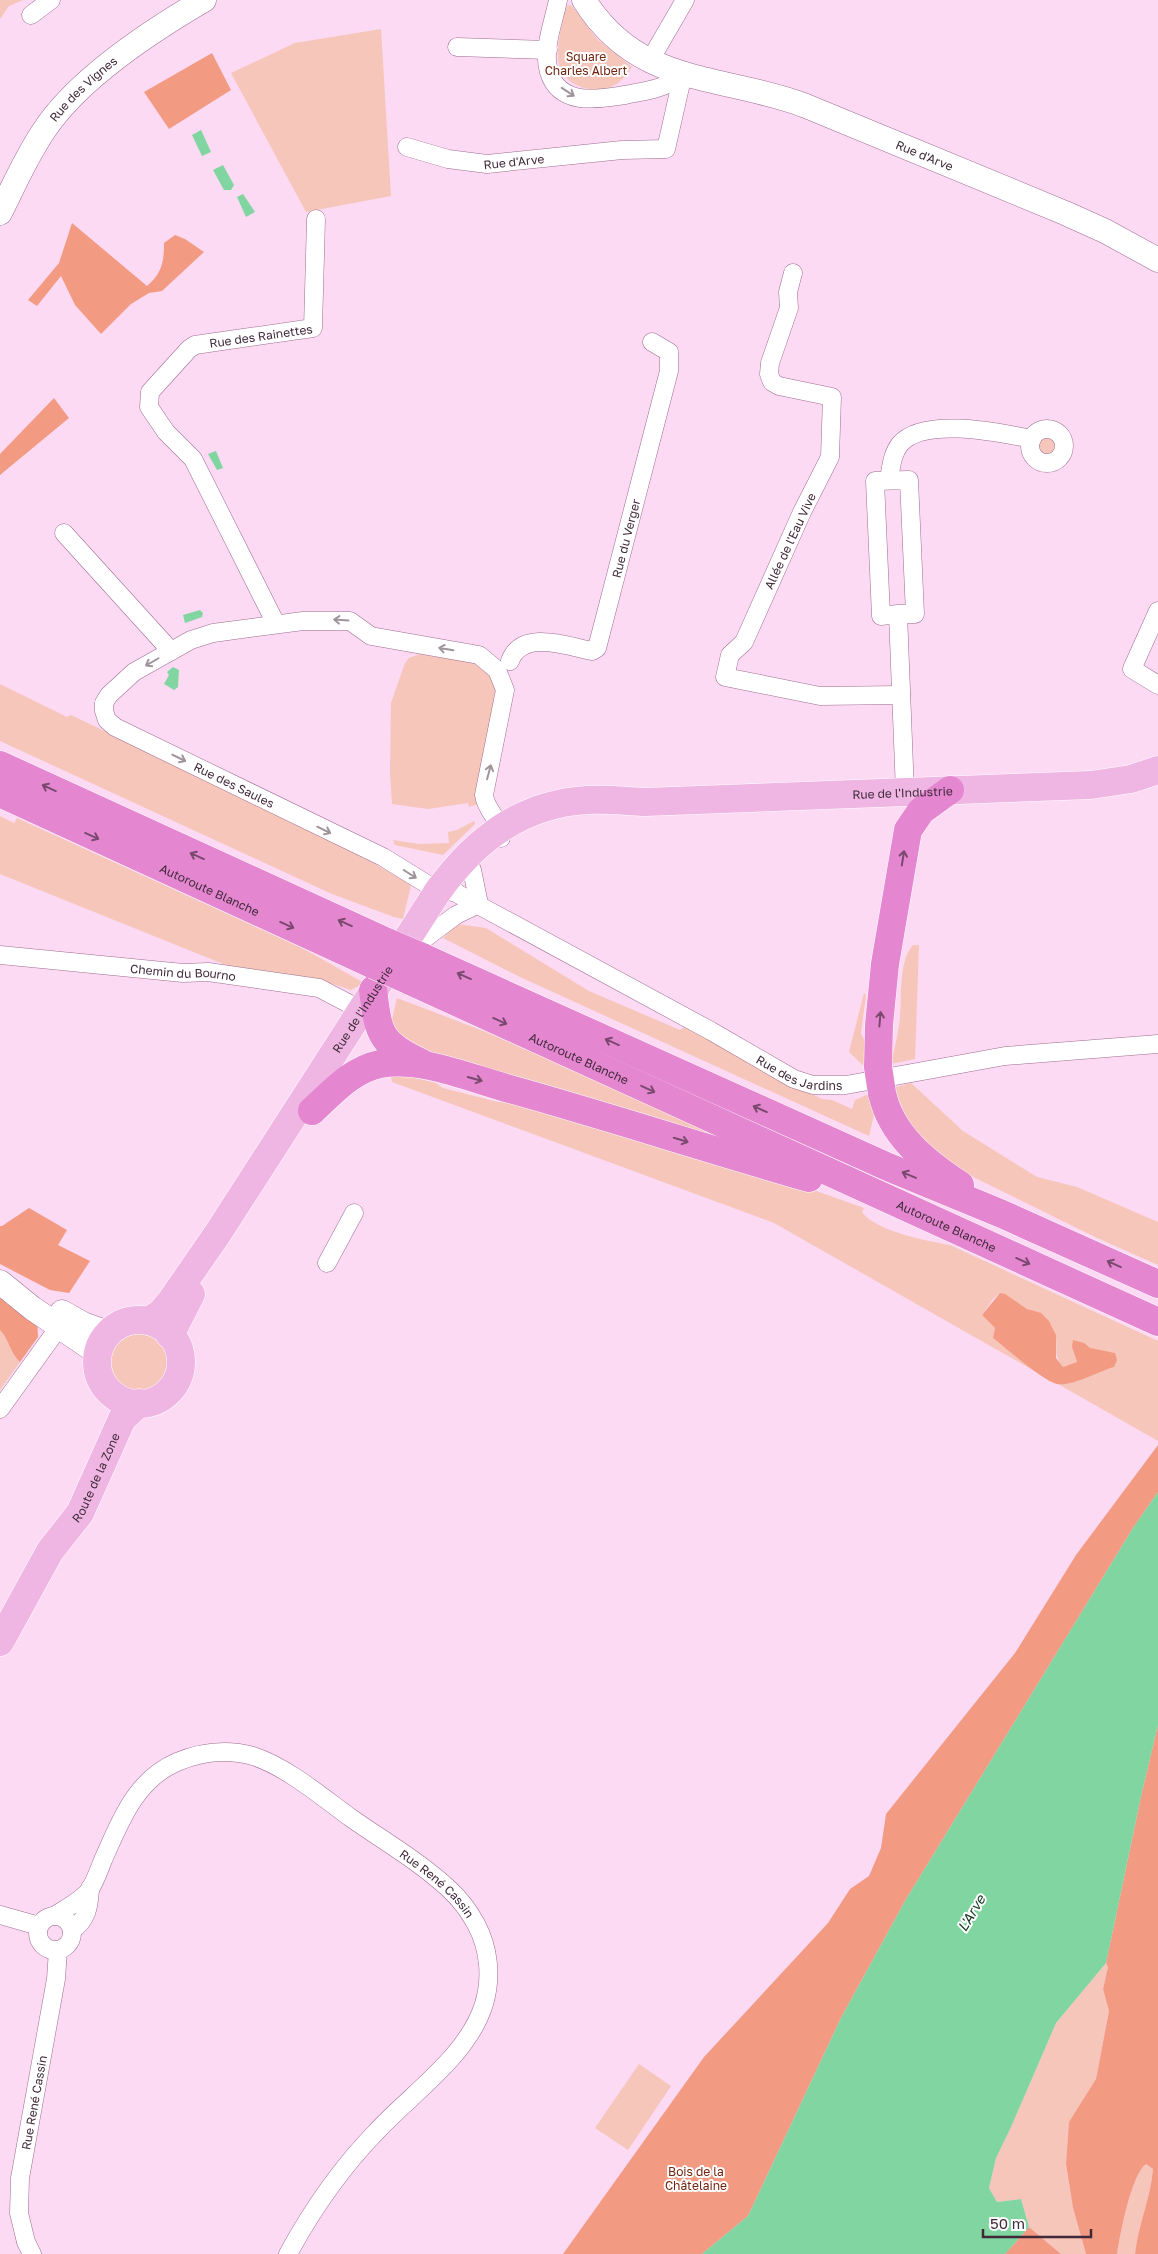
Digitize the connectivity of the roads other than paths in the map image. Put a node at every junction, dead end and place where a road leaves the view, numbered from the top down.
1 (51, 0) edge
2 (204, 0) edge
3 (558, 0) edge
4 (584, 0) edge
5 (685, 0) edge
6 (32, 15) dead end
7 (457, 47) dead end
8 (548, 50) junction
9 (650, 62) junction
10 (683, 74) junction
11 (407, 147) dead end
12 (0, 213) edge
13 (316, 219) dead end
14 (1158, 260) edge
15 (793, 273) dead end
16 (652, 342) dead end
17 (1032, 439) dead end
18 (889, 480) junction
19 (64, 533) dead end
20 (1158, 611) edge
21 (898, 614) junction
22 (276, 624) junction
23 (172, 651) junction
24 (479, 655) junction
25 (510, 661) junction
26 (1158, 685) edge
27 (505, 690) junction
28 (901, 695) junction
29 (0, 765) edge
30 (1158, 770) edge
31 (950, 790) junction
32 (905, 792) junction
33 (0, 794) edge
34 (499, 830) junction
35 (454, 893) junction
36 (423, 948) junction
37 (0, 955) edge
38 (371, 994) junction
39 (1158, 1044) edge
40 (428, 1066) junction
41 (312, 1111) junction
42 (354, 1213) dead end
43 (1002, 1214) junction
44 (931, 1219) junction
45 (327, 1263) dead end
46 (1158, 1284) edge
47 (4, 1285) edge
48 (1158, 1322) edge
49 (60, 1327) junction
50 (160, 1328) junction
51 (103, 1343) junction
52 (127, 1399) junction
53 (0, 1409) edge
54 (0, 1642) edge
55 (90, 1888) junction
56 (0, 1915) edge
57 (46, 1921) junction
58 (72, 1930) junction
59 (58, 1950) junction
60 (32, 2254) edge
61 (288, 2254) edge

1 - 6 street
2 - 12 main road, Rue des Vignes
3 - 8 street
4 - 9 main road, Rue d'Arve
5 - 9 street
7 - 8 street
8 -> 10 street
9 - 10 main road, Rue d'Arve
10 - 11 street, Rue d'Arve
10 - 14 main road, Rue d'Arve
13 - 22 street, Rue des Rainettes
15 - 28 street, Allée de l'Eau Vive
16 - 25 street, Rue du Verger
17 - 18 street
18 - 21 street
18 - 21 street
19 - 23 street
20 - 26 street
21 - 28 street
22 - 23 street, Rue des Saules
24 -> 22 street, Rue des Saules
23 -> 35 street, Rue des Saules
24 - 25 street
24 - 27 street
25 - 27 street
34 -> 27 street
28 - 32 street
36 -> 29 highway, Autoroute Blanche, bridge
30 - 31 main road, Rue de l'Industrie
31 - 32 main road, Rue de l'Industrie
43 -> 31 highway
32 - 34 main road, Rue de l'Industrie
33 -> 38 highway, Autoroute Blanche
34 - 35 main road, Rue de l'Industrie
34 - 35 main road, Rue de l'Industrie
35 - 36 main road, Rue de l'Industrie
35 - 38 main road, Rue de l'Industrie
35 - 39 street, Rue des Jardins
36 - 38 main road, Rue de l'Industrie
43 -> 36 highway, Autoroute Blanche
37 - 38 street, Chemin du Bourno
38 - 40 highway
38 - 41 main road, Rue de l'Industrie
38 -> 44 highway, Autoroute Blanche, bridge
38 - 50 main road, Rue de l'Industrie
40 - 41 highway
40 -> 44 highway
41 - 50 main road, Rue de l'Industrie
42 - 45 street
46 -> 43 highway, Autoroute Blanche
44 -> 48 highway, Autoroute Blanche
47 - 49 main road
47 - 51 main road
49 - 51 main road
49 - 53 street
50 - 51 main road
50 - 52 main road
51 - 52 main road
52 - 54 main road, Route de la Zone
55 - 57 street, Rue René Cassin
55 - 58 street, Rue René Cassin
55 - 61 street, Rue René Cassin
56 - 57 street
57 - 58 street
57 - 59 street
58 - 59 street, Rue René Cassin
59 - 60 street, Rue René Cassin

